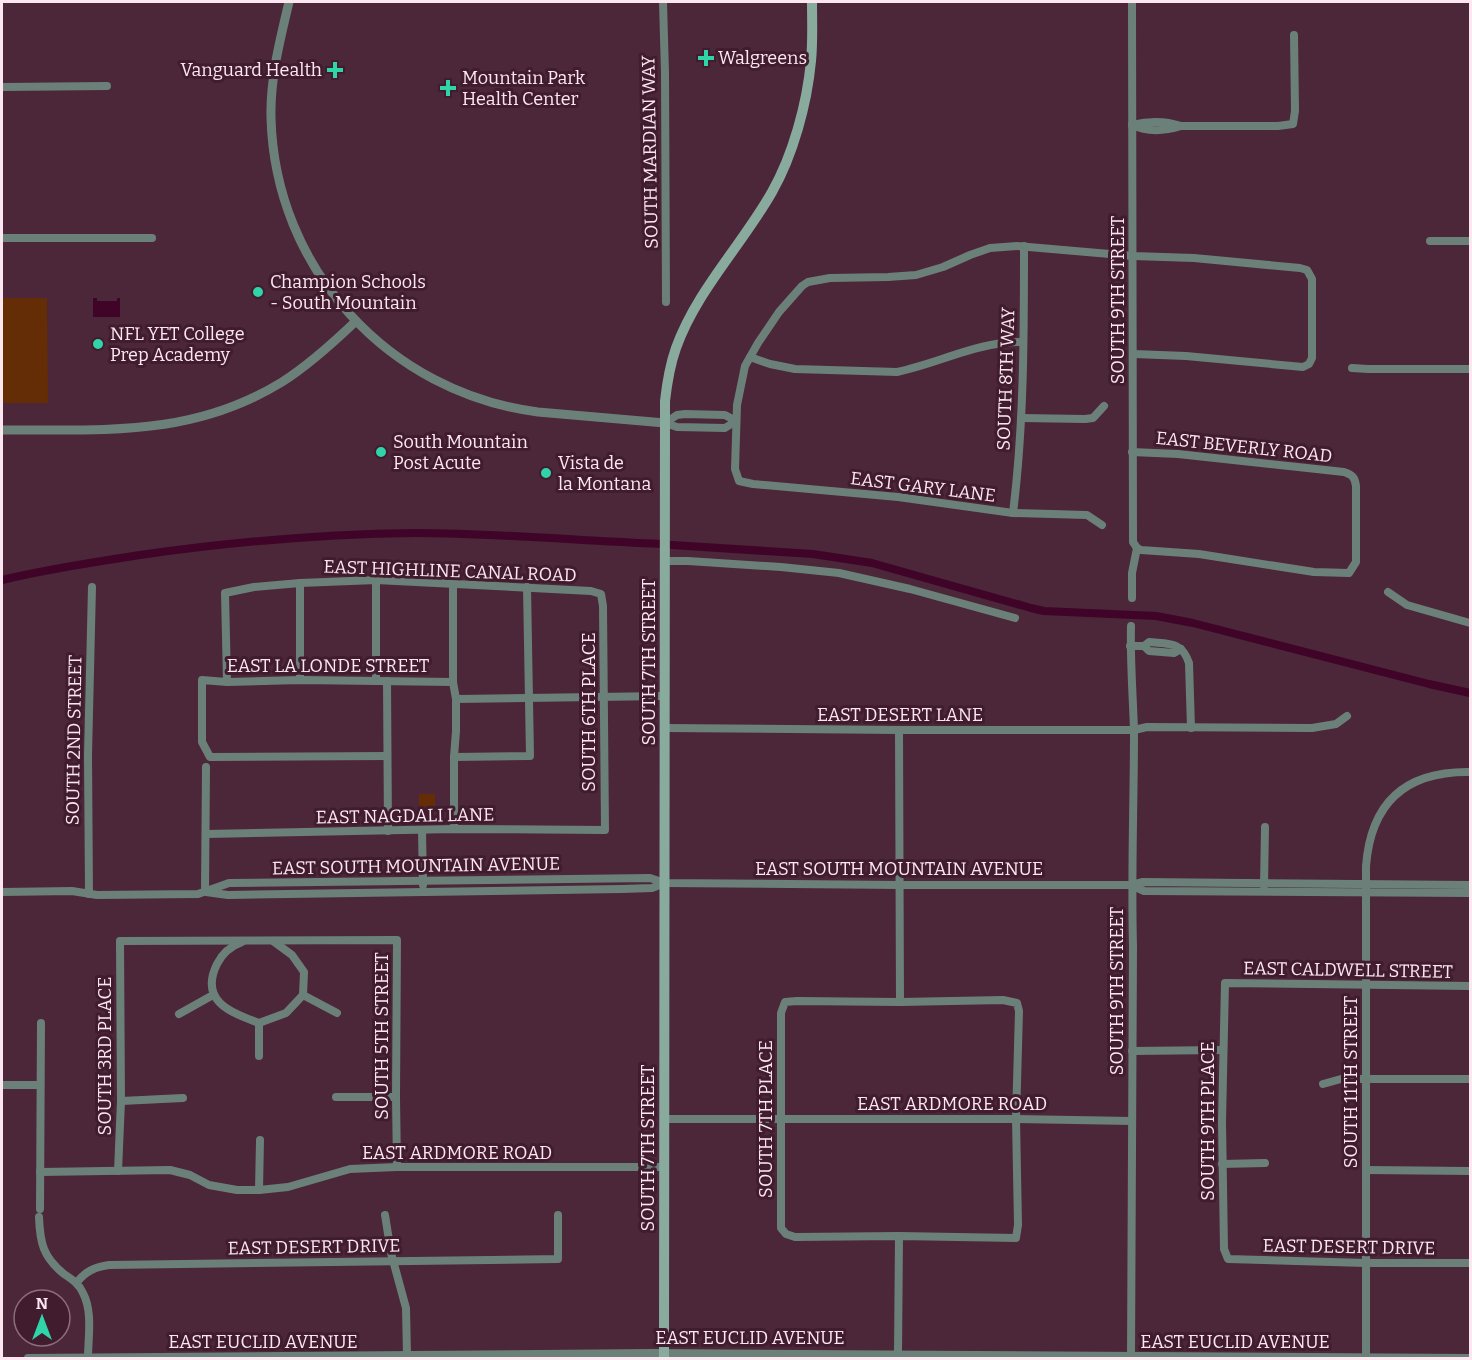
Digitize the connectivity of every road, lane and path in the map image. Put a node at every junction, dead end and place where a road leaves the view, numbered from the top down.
1 (289, 2) edge
2 (663, 2) edge
3 (812, 2) edge
4 (1132, 2) edge
5 (1294, 34) dead end
6 (107, 86) dead end
7 (2, 87) edge
8 (1132, 125) junction
9 (2, 238) edge
10 (152, 238) dead end
11 (1430, 241) dead end
12 (1470, 241) edge
13 (1024, 246) junction
14 (1133, 256) junction
15 (666, 302) dead end
16 (356, 321) junction
17 (1023, 342) junction
18 (1134, 354) junction
19 (750, 357) junction
20 (1352, 368) dead end
21 (1470, 369) edge
22 (1104, 406) dead end
23 (709, 415) junction
24 (1021, 418) junction
25 (736, 421) junction
26 (665, 423) junction
27 (709, 428) junction
28 (2, 430) edge
29 (1132, 452) junction
30 (1013, 513) junction
31 (1102, 525) dead end
32 (1137, 548) junction
33 (666, 561) junction
34 (376, 580) junction
35 (300, 583) junction
36 (453, 584) junction
37 (92, 587) dead end
38 (527, 587) junction
39 (1388, 592) dead end
40 (601, 594) joint
41 (1132, 598) dead end
42 (1015, 618) dead end
43 (1470, 623) edge
44 (1131, 626) dead end
45 (1130, 646) junction
46 (300, 680) junction
47 (227, 681) junction
48 (375, 681) junction
49 (387, 681) junction
50 (453, 682) junction
51 (604, 696) junction
52 (665, 696) junction
53 (529, 697) junction
54 (456, 699) junction
55 (1347, 716) dead end
56 (665, 728) junction
57 (1191, 728) junction
58 (899, 730) junction
59 (1134, 730) junction
60 (387, 756) junction
61 (454, 757) junction
62 (206, 767) dead end
63 (1470, 772) edge
64 (1264, 827) dead end
65 (454, 829) junction
66 (422, 830) junction
67 (605, 830) joint
68 (388, 831) junction
69 (206, 834) junction
70 (423, 881) junction
71 (1264, 882) junction
72 (665, 883) junction
73 (900, 885) junction
74 (1131, 885) junction
75 (1470, 885) edge
76 (1366, 888) junction
77 (205, 891) junction
78 (423, 891) junction
79 (1264, 891) junction
80 (2, 892) edge
81 (1470, 893) edge
82 (89, 894) junction
83 (246, 940) junction
84 (271, 940) junction
85 (1225, 983) joint
86 (1365, 985) junction
87 (1470, 986) edge
88 (303, 994) junction
89 (213, 995) junction
90 (900, 1002) junction
91 (337, 1013) dead end
92 (178, 1014) dead end
93 (41, 1023) dead end
94 (259, 1023) junction
95 (1222, 1050) junction
96 (1132, 1051) junction
97 (259, 1056) dead end
98 (1365, 1078) junction
99 (1470, 1079) edge
100 (1323, 1084) dead end
101 (2, 1085) edge
102 (40, 1085) junction
103 (336, 1097) dead end
104 (396, 1097) junction
105 (183, 1098) dead end
106 (121, 1101) junction
107 (665, 1119) junction
108 (780, 1119) junction
109 (1016, 1119) junction
110 (1132, 1121) junction
111 (260, 1140) dead end
112 (1265, 1163) dead end
113 (1222, 1164) junction
114 (397, 1167) junction
115 (665, 1167) junction
116 (1366, 1170) junction
117 (118, 1171) junction
118 (1470, 1171) edge
119 (40, 1172) junction
120 (259, 1190) junction
121 (385, 1215) dead end
122 (558, 1215) dead end
123 (899, 1236) junction
124 (46, 1256) junction
125 (1228, 1259) joint
126 (38, 1262) dead end
127 (394, 1262) junction
128 (1366, 1263) junction
129 (1470, 1263) edge
130 (77, 1282) junction
131 (898, 1354) junction
132 (407, 1355) junction
133 (517, 1356) edge
134 (664, 1356) edge
135 (1131, 1356) junction
136 (1016, 1357) edge
137 (1366, 1357) junction
138 (88, 1358) edge
139 (1470, 1358) edge
140 (28, 1359) edge

1 - 16 street
2 - 15 street, SOUTH MARDIAN WAY
3 - 26 main road, SOUTH 7TH STREET
4 - 8 street, SOUTH 9TH STREET
5 - 8 street
6 - 7 street
8 - 14 street, SOUTH 9TH STREET
9 - 10 street
11 - 12 street
13 - 14 street
13 - 17 street, SOUTH 8TH WAY
13 - 19 street
14 - 18 street, SOUTH 9TH STREET
14 - 18 street
16 - 26 street
16 - 28 street
17 - 19 street
17 - 24 street, SOUTH 8TH WAY
18 - 29 street, SOUTH 9TH STREET
19 - 25 street
20 - 21 street
22 - 24 street
23 - 25 street
23 - 26 street
23 - 27 street
24 - 30 street, SOUTH 8TH WAY
25 - 27 street
25 - 30 street, EAST GARY LANE
26 - 27 street
26 - 33 main road, SOUTH 7TH STREET
29 - 32 street, SOUTH 9TH STREET
29 - 32 street, EAST BEVERLY ROAD
30 - 31 street, EAST GARY LANE
32 - 41 street, SOUTH 9TH STREET
33 - 42 street
33 - 52 main road, SOUTH 7TH STREET
34 - 35 street, EAST HIGHLINE CANAL ROAD
34 - 36 street, EAST HIGHLINE CANAL ROAD
34 - 48 street
35 - 46 street
35 - 47 street, EAST HIGHLINE CANAL ROAD
36 - 38 street, EAST HIGHLINE CANAL ROAD
36 - 50 street
37 - 82 street, SOUTH 2ND STREET
38 - 40 street, EAST HIGHLINE CANAL ROAD
38 - 53 street
39 - 43 street
40 - 51 street, SOUTH 6TH PLACE
44 - 45 street, SOUTH 9TH STREET
45 - 57 street
45 - 59 street, SOUTH 9TH STREET
46 - 47 street, EAST LA LONDE STREET
46 - 48 street, EAST LA LONDE STREET
47 - 60 street, EAST LA LONDE STREET
48 - 49 street, EAST LA LONDE STREET
49 - 50 street, EAST LA LONDE STREET
49 - 60 street
50 - 54 street
51 - 52 street
51 - 53 street
51 - 67 street, SOUTH 6TH PLACE
52 - 56 main road, SOUTH 7TH STREET
53 - 54 street
53 - 61 street
54 - 61 street
55 - 57 street, EAST DESERT LANE
56 - 58 street, EAST DESERT LANE
56 - 72 main road, SOUTH 7TH STREET
57 - 59 street, EAST DESERT LANE
58 - 59 street, EAST DESERT LANE
58 - 73 street
59 - 74 street, SOUTH 9TH STREET
60 - 68 street
61 - 65 street
62 - 69 street
63 - 76 street, SOUTH 11TH STREET
64 - 71 street
65 - 66 street, EAST NAGDALI LANE
65 - 67 street, EAST NAGDALI LANE
66 - 68 street, EAST NAGDALI LANE
66 - 70 street
68 - 69 street, EAST NAGDALI LANE
69 - 77 street
70 - 72 street, EAST SOUTH MOUNTAIN AVENUE
70 - 77 street, EAST SOUTH MOUNTAIN AVENUE
70 - 78 street
71 - 74 street, EAST SOUTH MOUNTAIN AVENUE
71 - 76 street, EAST SOUTH MOUNTAIN AVENUE
71 - 79 street
72 - 73 street, EAST SOUTH MOUNTAIN AVENUE
72 - 78 street, EAST SOUTH MOUNTAIN AVENUE
72 - 107 main road, SOUTH 7TH STREET
73 - 74 street, EAST SOUTH MOUNTAIN AVENUE
73 - 90 street
74 - 79 street, EAST SOUTH MOUNTAIN AVENUE
74 - 96 street, SOUTH 9TH STREET
75 - 76 street, EAST SOUTH MOUNTAIN AVENUE
76 - 79 street, EAST SOUTH MOUNTAIN AVENUE
76 - 81 street, EAST SOUTH MOUNTAIN AVENUE
76 - 86 street, SOUTH 11TH STREET
77 - 78 street, EAST SOUTH MOUNTAIN AVENUE
77 - 82 street, EAST SOUTH MOUNTAIN AVENUE
80 - 82 street, EAST SOUTH MOUNTAIN AVENUE
83 - 84 street
83 - 89 street
83 - 106 street, SOUTH 3RD PLACE
84 - 88 street
84 - 104 street, SOUTH 5TH STREET
85 - 86 street, EAST CALDWELL STREET
85 - 95 street, SOUTH 9TH PLACE
86 - 87 street, EAST CALDWELL STREET
86 - 98 street, SOUTH 11TH STREET
88 - 91 street
88 - 94 street
89 - 92 street
89 - 94 street
90 - 108 street, SOUTH 7TH PLACE
90 - 109 street
93 - 102 street
94 - 97 street
95 - 96 street
95 - 113 street, SOUTH 9TH PLACE
96 - 110 street, SOUTH 9TH STREET
98 - 99 street
98 - 100 street
98 - 116 street, SOUTH 11TH STREET
101 - 102 street
102 - 119 street
103 - 104 street
104 - 114 street, SOUTH 5TH STREET
105 - 106 street
106 - 117 street, SOUTH 3RD PLACE
107 - 108 street, EAST ARDMORE ROAD
107 - 115 main road, SOUTH 7TH STREET
108 - 109 street, EAST ARDMORE ROAD
108 - 123 street, SOUTH 7TH PLACE
109 - 110 street, EAST ARDMORE ROAD
109 - 123 street
110 - 135 street, SOUTH 9TH STREET
111 - 120 street
112 - 113 street
113 - 125 street, SOUTH 9TH PLACE
114 - 115 street, EAST ARDMORE ROAD
114 - 120 street, EAST ARDMORE ROAD
115 - 134 main road, SOUTH 7TH STREET
116 - 118 street
116 - 128 street, SOUTH 11TH STREET
117 - 119 street, EAST ARDMORE ROAD
117 - 120 street, EAST ARDMORE ROAD
119 - 124 street
121 - 127 street
122 - 127 street, EAST DESERT DRIVE
123 - 131 street
124 - 126 street
124 - 130 street
125 - 128 street, EAST DESERT DRIVE
127 - 130 street, EAST DESERT DRIVE
127 - 132 street
128 - 129 street, EAST DESERT DRIVE
128 - 137 street, SOUTH 11TH STREET
130 - 138 street
131 - 134 street, EAST EUCLID AVENUE
131 - 136 street, EAST EUCLID AVENUE
132 - 133 street, EAST EUCLID AVENUE
132 - 138 street, EAST EUCLID AVENUE
133 - 134 street, EAST EUCLID AVENUE
135 - 136 street, EAST EUCLID AVENUE
135 - 137 street, EAST EUCLID AVENUE
137 - 139 street, EAST EUCLID AVENUE
138 - 140 street, EAST EUCLID AVENUE

